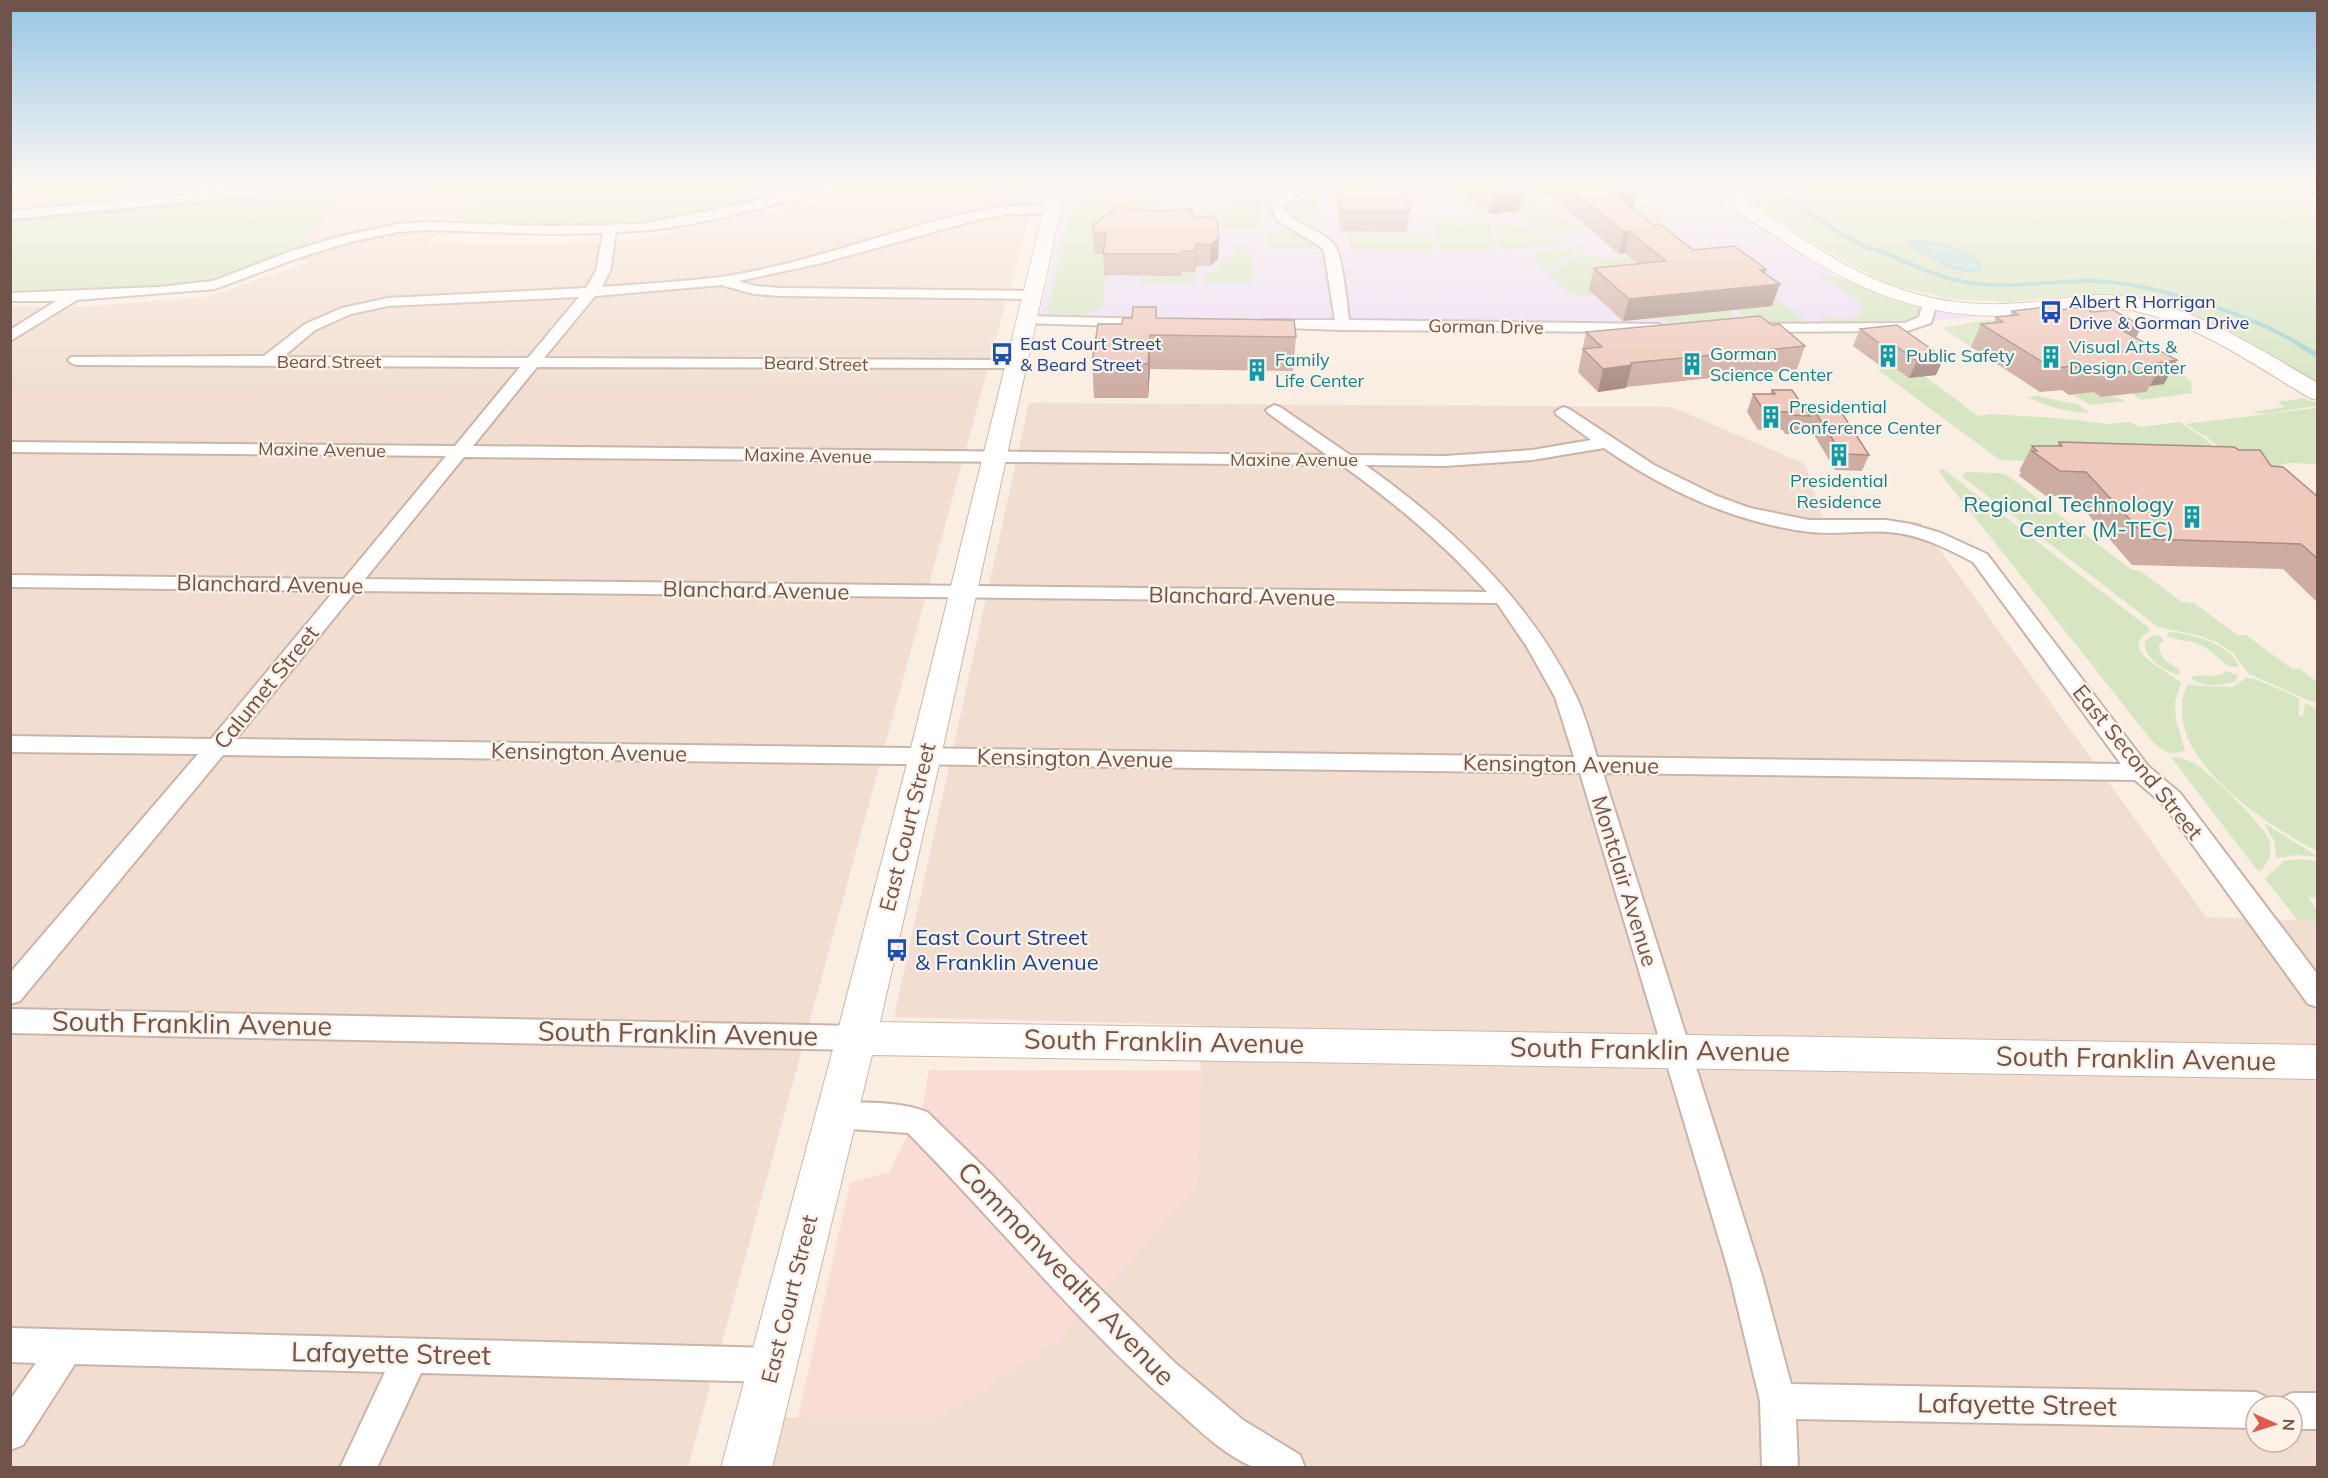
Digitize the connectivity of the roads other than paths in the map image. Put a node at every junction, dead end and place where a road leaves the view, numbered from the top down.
1 (298, 254) edge
2 (606, 254) edge
3 (839, 254) edge
4 (1042, 254) edge
5 (1332, 254) edge
6 (1817, 254) edge
7 (721, 281) junction
8 (590, 292) junction
9 (73, 296) junction
10 (10, 297) edge
11 (1930, 303) junction
12 (1029, 308) junction
13 (1162, 323) edge
14 (1248, 324) edge
15 (1343, 326) junction
16 (1675, 328) edge
17 (1744, 328) edge
18 (10, 337) edge
19 (549, 340) junction
20 (76, 360) dead end
21 (582, 361) junction
22 (267, 362) junction
23 (533, 362) junction
24 (1015, 365) junction
25 (2318, 393) edge
26 (1274, 410) dead end
27 (1563, 412) dead end
28 (1605, 443) junction
29 (10, 447) edge
30 (459, 452) junction
31 (994, 458) junction
32 (1345, 461) junction
33 (10, 581) edge
34 (348, 585) junction
35 (962, 593) junction
36 (1502, 597) junction
37 (10, 744) edge
38 (217, 747) junction
39 (924, 756) junction
40 (1589, 765) junction
41 (2140, 772) junction
42 (10, 993) edge
43 (2318, 996) edge
44 (10, 1021) edge
45 (856, 1038) junction
46 (1676, 1050) junction
47 (2318, 1062) edge
48 (836, 1114) junction
49 (10, 1345) edge
50 (67, 1346) junction
51 (412, 1354) junction
52 (772, 1365) junction
53 (1778, 1401) junction
54 (2244, 1410) edge
55 (10, 1432) edge
56 (1230, 1433) junction
57 (358, 1467) edge
58 (746, 1467) edge
59 (1253, 1467) edge
60 (1287, 1467) edge
61 (1780, 1467) edge

1 - 9 street
2 - 8 street, Calumet Street
3 - 7 street
4 - 12 street, East Court Street
5 - 15 street
6 - 11 street
7 - 8 street
7 - 12 street
8 - 19 street, Calumet Street
8 - 22 street
9 - 10 street
9 - 18 street
11 - 17 street
11 - 25 street
12 - 13 street
12 - 24 street, East Court Street
14 - 15 street, Gorman Drive
15 - 16 street, Gorman Drive
19 - 21 street
19 - 23 street, Calumet Street
20 - 22 street, Beard Street
21 - 23 street, Beard Street
21 - 24 street, Beard Street
22 - 23 street, Beard Street
23 - 30 street, Calumet Street
24 - 31 street, East Court Street
26 - 32 street, Montclair Avenue
27 - 28 street, East Second Street
28 - 32 street, Maxine Avenue
28 - 41 street, East Second Street
29 - 30 street, Maxine Avenue
30 - 31 street, Maxine Avenue
30 - 34 street, Calumet Street
31 - 32 street, Maxine Avenue
31 - 35 street, East Court Street
32 - 36 street, Montclair Avenue
33 - 34 street, Blanchard Avenue
34 - 35 street, Blanchard Avenue
34 - 38 street, Calumet Street
35 - 36 street, Blanchard Avenue
35 - 39 street, East Court Street
36 - 40 street, Montclair Avenue
37 - 38 street, Kensington Avenue
38 - 39 street, Kensington Avenue
38 - 42 street, Calumet Street
39 - 40 street, Kensington Avenue
39 - 45 street, East Court Street
40 - 41 street, Kensington Avenue
40 - 46 street, Montclair Avenue
41 - 43 street, East Second Street
44 - 45 street, South Franklin Avenue
45 - 46 street, South Franklin Avenue
45 - 48 street, East Court Street
46 - 47 street, South Franklin Avenue
46 - 53 street, Montclair Avenue
48 - 52 street, East Court Street
48 - 56 street, Commonwealth Avenue
49 - 50 street, Lafayette Street
50 - 51 street, Lafayette Street
50 - 55 street
51 - 52 street, Lafayette Street
51 - 57 street
52 - 58 street, East Court Street
53 - 54 street, Lafayette Street
53 - 61 street, Montclair Avenue
56 - 59 street
56 - 60 street, Commonwealth Avenue

